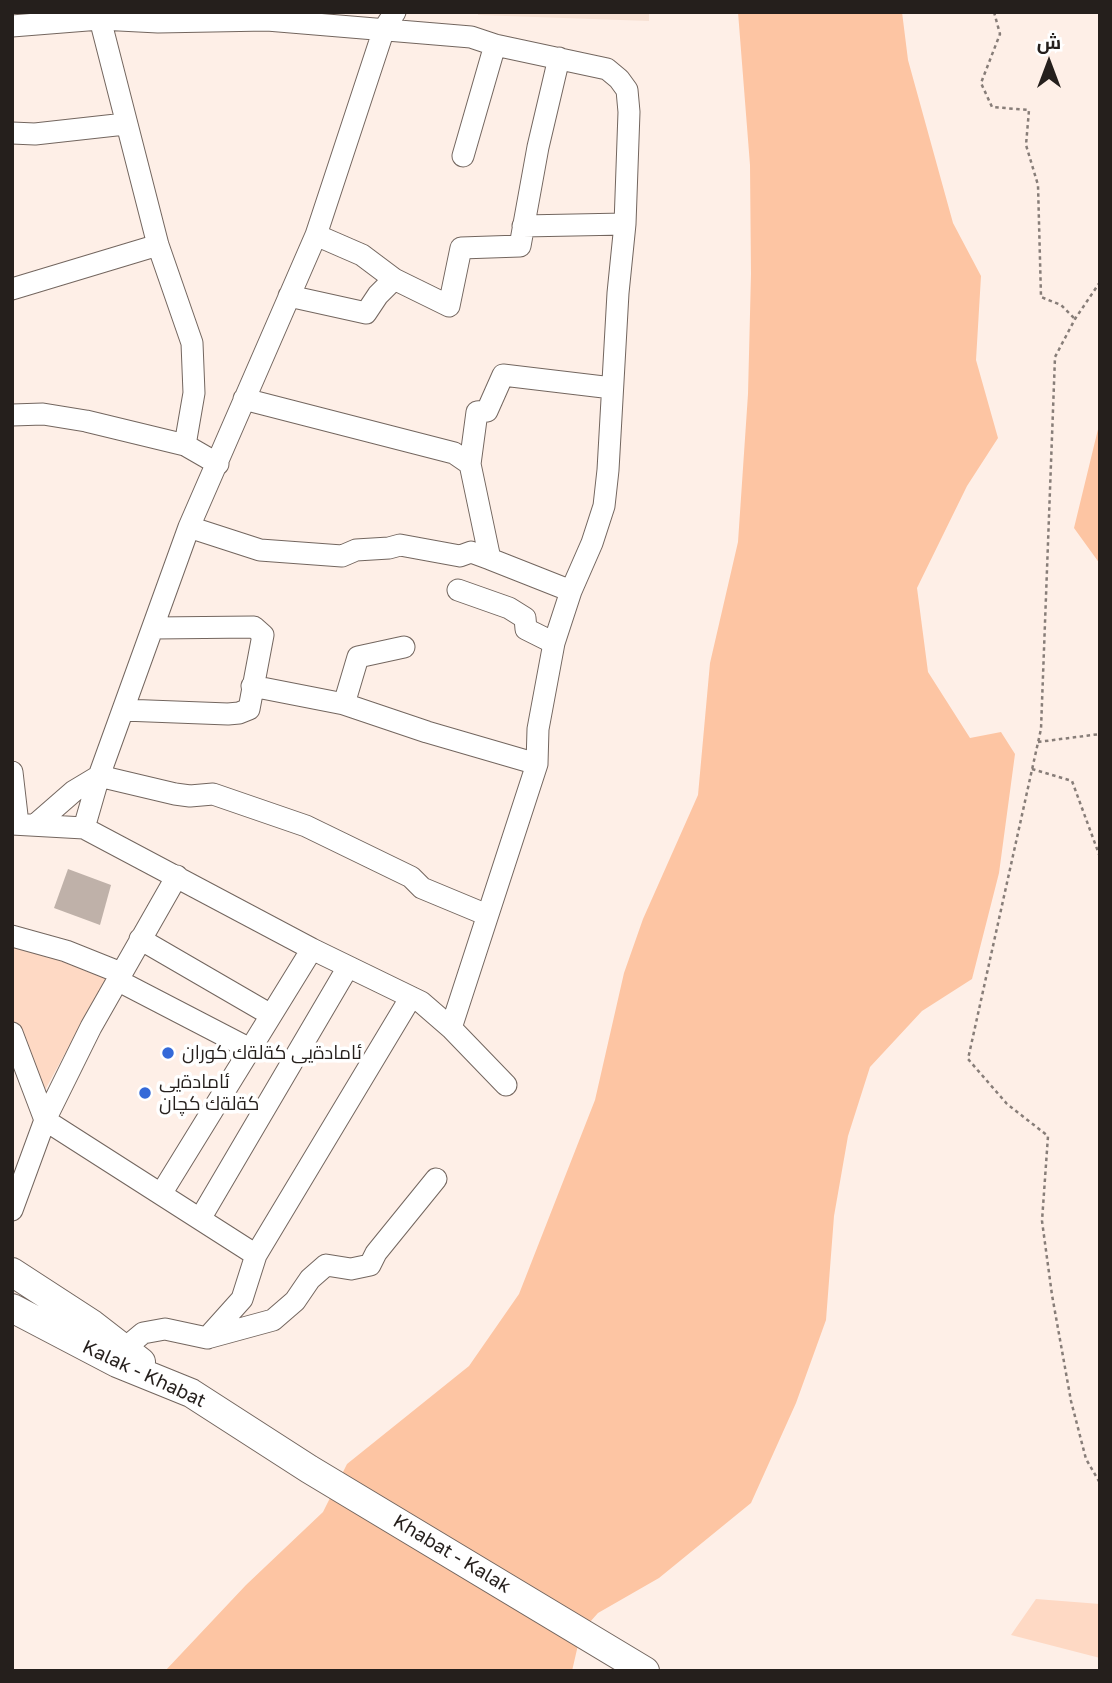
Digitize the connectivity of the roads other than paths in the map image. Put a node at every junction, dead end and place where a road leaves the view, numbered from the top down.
1 (158, 17) edge
2 (69, 18) edge
3 (100, 19) junction
4 (389, 21) edge
5 (12, 26) edge
6 (495, 45) junction
7 (559, 58) junction
8 (125, 124) junction
9 (12, 133) edge
10 (463, 156) dead end
11 (625, 224) junction
12 (316, 235) junction
13 (521, 236) junction
14 (158, 245) junction
15 (394, 279) junction
16 (12, 289) edge
17 (289, 296) junction
18 (612, 388) junction
19 (244, 399) junction
20 (12, 415) edge
21 (185, 445) junction
22 (218, 464) junction
23 (470, 464) junction
24 (189, 527) junction
25 (490, 559) junction
26 (458, 590) dead end
27 (571, 591) junction
28 (154, 628) junction
29 (554, 643) junction
30 (404, 647) dead end
31 (252, 686) junction
32 (344, 704) junction
33 (123, 710) junction
34 (537, 764) junction
35 (12, 772) edge
36 (99, 776) junction
37 (22, 824) edge
38 (84, 828) junction
39 (177, 876) junction
40 (487, 915) junction
41 (12, 936) edge
42 (140, 939) junction
43 (312, 949) junction
44 (348, 967) junction
45 (119, 976) junction
46 (411, 997) junction
47 (271, 1015) junction
48 (451, 1028) junction
49 (12, 1033) edge
50 (250, 1049) junction
51 (506, 1085) dead end
52 (45, 1120) junction
53 (436, 1179) dead end
54 (161, 1194) junction
55 (12, 1210) edge
56 (200, 1219) junction
57 (256, 1255) junction
58 (12, 1272) edge
59 (12, 1308) edge
60 (207, 1338) junction
61 (125, 1348) junction
62 (191, 1392) junction
63 (309, 1469) joint
64 (645, 1671) edge

1 - 3 street
1 - 4 street
2 - 3 street
2 - 5 street
3 - 8 street
4 - 6 street
4 - 12 street
6 - 7 street
6 - 10 street
7 - 11 street
7 - 13 street
8 - 9 street
8 - 14 street
11 - 13 street
11 - 18 street
12 - 15 street
12 - 17 street
13 - 15 street
14 - 16 street
14 - 21 street
15 - 17 street
17 - 19 street
18 - 23 street
18 - 27 street
19 - 22 street
19 - 23 street
20 - 21 street
21 - 22 street
22 - 24 street
23 - 25 street
24 - 25 street
24 - 28 street
25 - 27 street
26 - 29 street
27 - 29 street
28 - 31 street
28 - 33 street
29 - 34 street
30 - 32 street
31 - 32 street
31 - 33 street
32 - 34 street
33 - 36 street
34 - 40 street
35 - 37 street
36 - 37 street
36 - 38 street
36 - 40 street
37 - 38 street
38 - 39 street
39 - 42 street
39 - 43 street
40 - 48 street
41 - 45 street
42 - 45 street
42 - 47 street
43 - 44 street
43 - 47 street
44 - 46 street
44 - 56 street
45 - 50 street
45 - 52 street
46 - 48 street
46 - 57 street
47 - 50 street
48 - 51 street
49 - 52 street
50 - 54 street
52 - 54 street
52 - 55 street
53 - 60 street
54 - 56 street
56 - 57 street
57 - 60 street
58 - 61 main road
59 - 62 main road, Kalak - Khabat
60 - 61 street
61 - 62 main road
62 - 63 main road, Kalak - Khabat
63 - 64 main road, Khabat - Kalak

